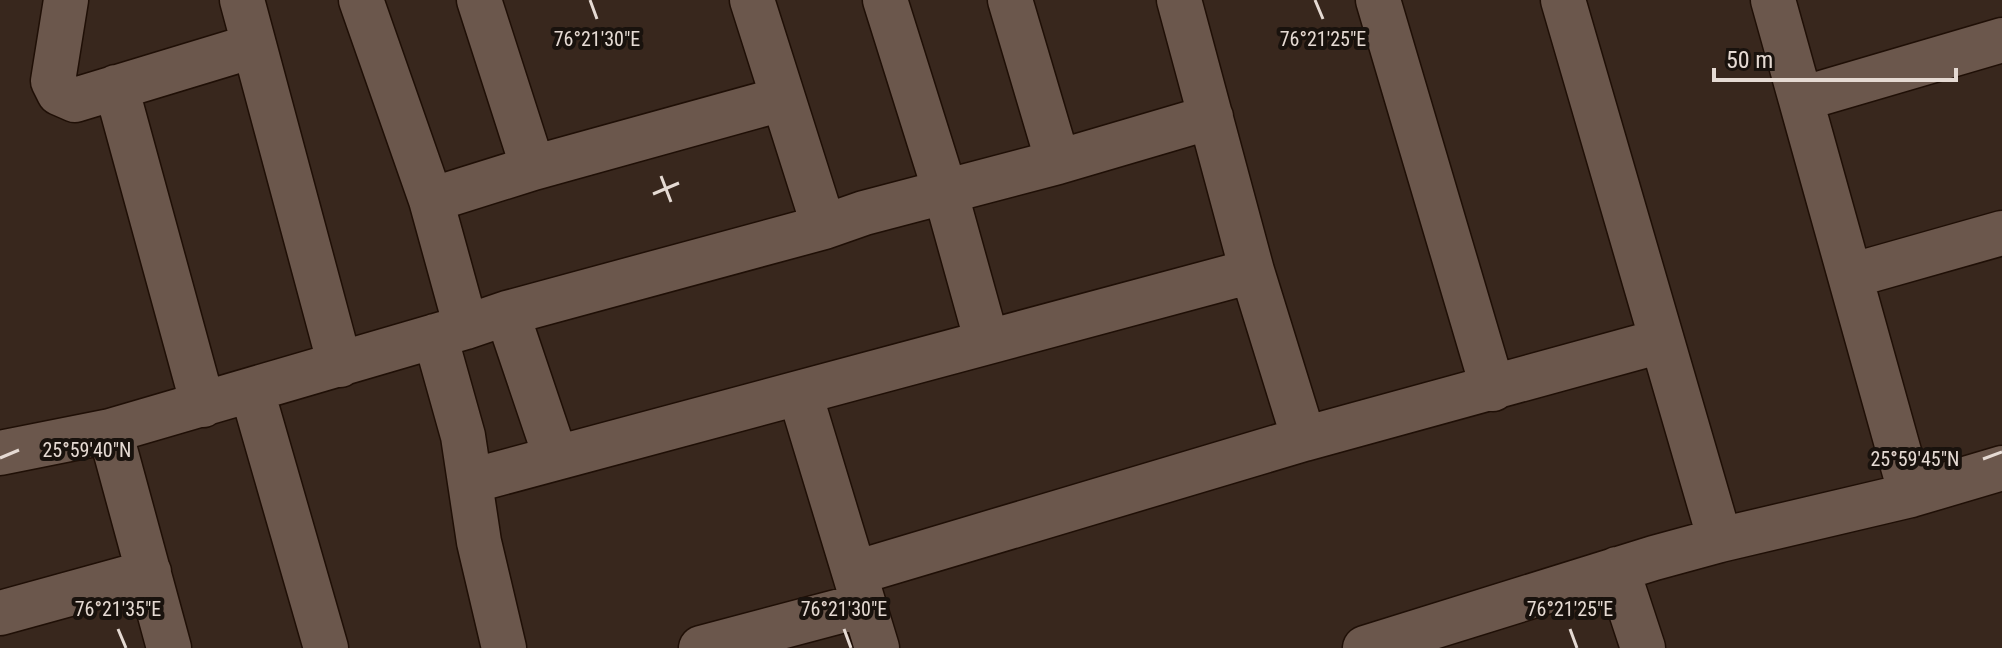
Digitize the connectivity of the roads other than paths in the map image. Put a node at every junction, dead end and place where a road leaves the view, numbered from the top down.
1 (66, 0) edge
2 (242, 0) edge
3 (361, 0) edge
4 (479, 0) edge
5 (752, 0) edge
6 (885, 0) edge
7 (1010, 0) edge
8 (1179, 0) edge
9 (1378, 0) edge
10 (1563, 0) edge
11 (1773, 0) edge
12 (2002, 40) edge
13 (253, 46) junction
14 (116, 87) junction
15 (782, 99) junction
16 (1801, 99) junction
17 (1211, 117) junction
18 (1058, 162) junction
19 (533, 168) junction
20 (945, 191) junction
21 (431, 200) junction
22 (824, 227) junction
23 (2002, 233) edge
24 (1252, 271) junction
25 (1850, 276) junction
26 (507, 313) junction
27 (451, 332) junction
28 (1661, 341) junction
29 (987, 342) junction
30 (340, 365) junction
31 (1493, 389) junction
32 (252, 391) junction
33 (800, 394) junction
34 (203, 405) junction
35 (110, 431) junction
36 (1304, 439) junction
37 (0, 453) edge
38 (556, 458) junction
39 (2002, 468) edge
40 (471, 481) junction
41 (1911, 495) junction
42 (1720, 540) junction
43 (1617, 569) junction
44 (149, 572) junction
45 (859, 589) junction
46 (0, 613) edge
47 (169, 648) edge
48 (326, 648) edge
49 (504, 648) edge
50 (701, 648) edge
51 (877, 648) edge
52 (1365, 648) edge
53 (1643, 648) edge

1 - 14 street
2 - 13 street
3 - 21 street
4 - 19 street
5 - 15 street
6 - 20 street
7 - 18 street
8 - 17 street
9 - 31 street
10 - 28 street
11 - 16 street
12 - 16 street
13 - 14 street
13 - 30 street
14 - 34 street
15 - 19 street
15 - 22 street
16 - 25 street
17 - 18 street
17 - 24 street
18 - 20 street
19 - 21 street
20 - 22 street
20 - 29 street
21 - 27 street
22 - 26 street
23 - 25 street
24 - 29 street
24 - 36 street
25 - 41 street
26 - 27 street
26 - 38 street
27 - 30 street
27 - 40 street
28 - 31 street
28 - 42 street
29 - 33 street
30 - 32 street
31 - 36 street
32 - 34 street
32 - 48 street
33 - 38 street
33 - 45 street
34 - 35 street
35 - 37 street
35 - 44 street
36 - 45 street
38 - 40 street
39 - 41 street
40 - 49 street
41 - 42 street
42 - 43 street
43 - 52 street
43 - 53 street
44 - 46 street
44 - 47 street
45 - 50 street
45 - 51 street

